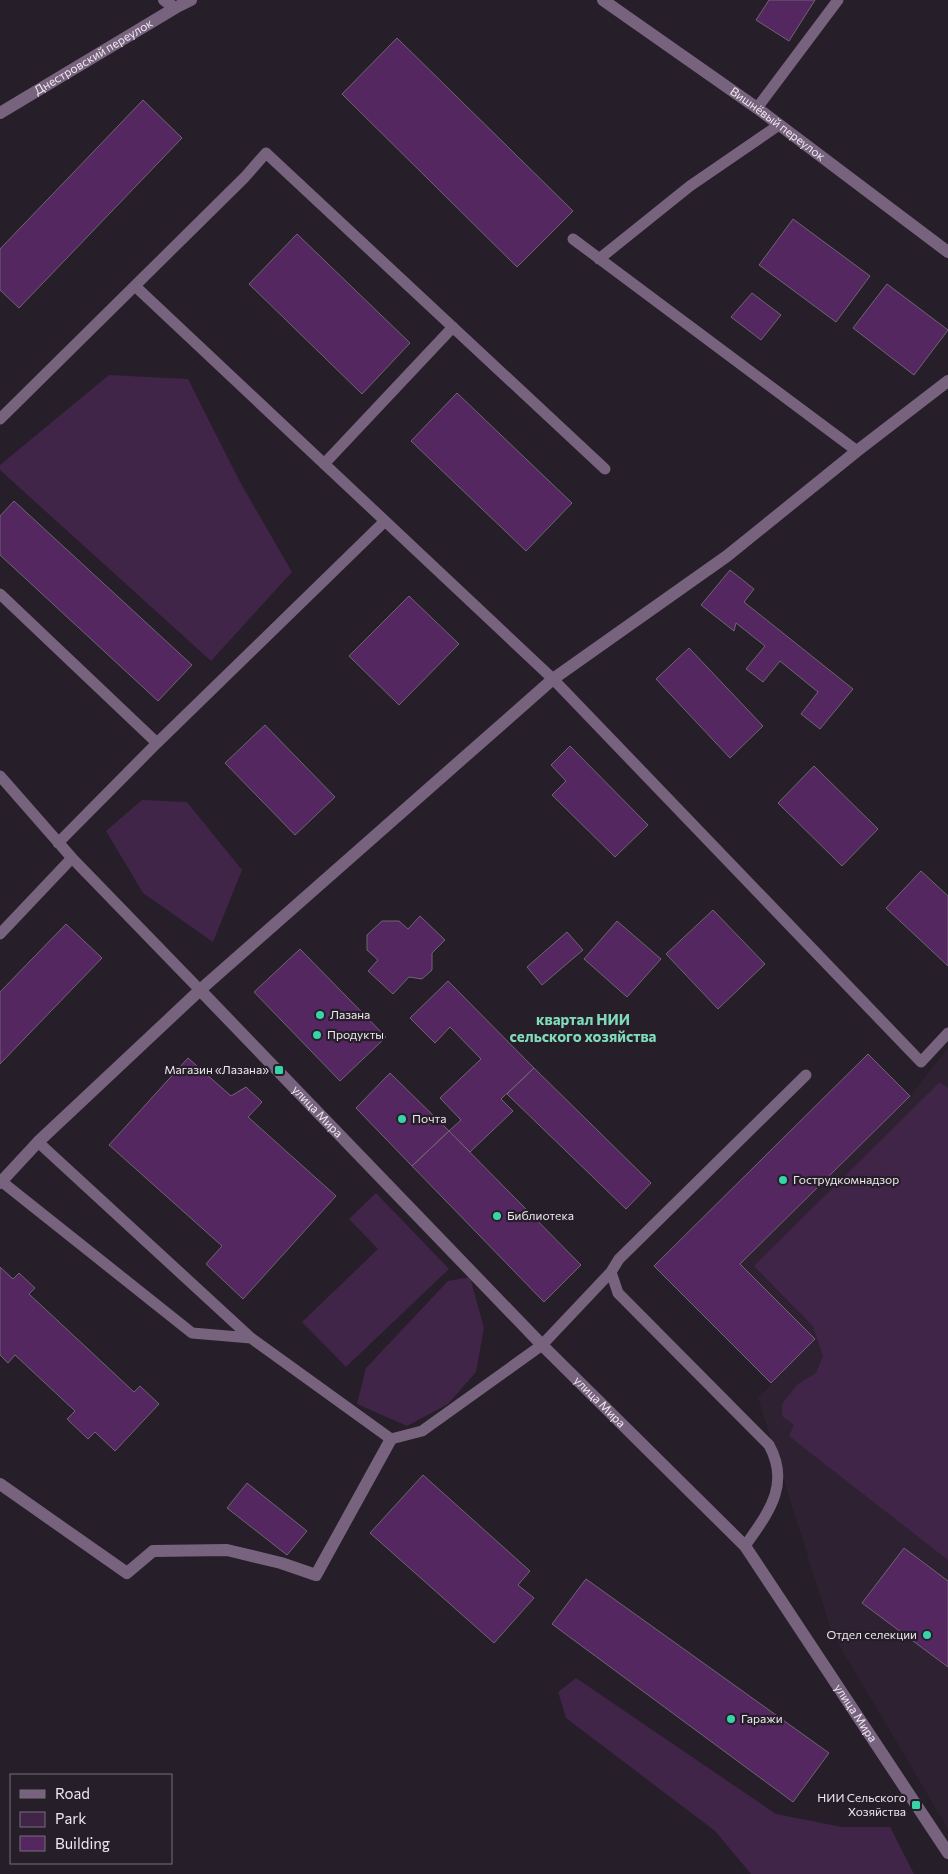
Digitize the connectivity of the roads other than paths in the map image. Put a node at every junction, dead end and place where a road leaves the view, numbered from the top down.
1 (190, 0) edge
2 (602, 0) edge
3 (838, 0) edge
4 (170, 4) edge
5 (757, 108) junction
6 (0, 113) edge
7 (779, 125) junction
8 (573, 239) dead end
9 (948, 252) edge
10 (599, 259) junction
11 (135, 286) junction
12 (453, 327) junction
13 (948, 381) edge
14 (0, 420) edge
15 (857, 451) junction
16 (324, 464) junction
17 (605, 469) dead end
18 (385, 521) junction
19 (0, 594) edge
20 (553, 679) junction
21 (157, 743) junction
22 (0, 776) edge
23 (58, 843) junction
24 (72, 858) junction
25 (0, 934) edge
26 (200, 990) junction
27 (948, 1033) edge
28 (806, 1075) dead end
29 (38, 1142) junction
30 (1, 1182) edge
31 (611, 1272) junction
32 (251, 1338) junction
33 (542, 1345) junction
34 (391, 1440) junction
35 (0, 1484) edge
36 (744, 1546) junction
37 (948, 1853) edge

1 - 4 street, Днестровский переулок
2 - 5 street, Вишнёвый переулок
3 - 5 lane
4 - 6 street, Днестровский переулок
5 - 7 street, Вишнёвый переулок
7 - 9 street, Вишнёвый переулок
7 - 10 lane
8 - 10 lane
10 - 15 lane
11 - 12 lane
11 - 14 lane
11 - 16 lane
12 - 16 lane
12 - 17 lane
13 - 15 street
15 - 20 street
16 - 18 lane
18 - 20 lane
18 - 21 lane
19 - 21 lane
20 - 26 street
20 - 27 lane
21 - 23 lane
22 - 23 lane
23 - 24 lane
24 - 25 lane
24 - 26 lane
26 - 29 street
26 - 33 street, улица Мира
28 - 31 lane
29 - 30 street
29 - 32 lane
30 - 32 lane
31 - 33 lane
31 - 36 lane
32 - 34 lane
33 - 34 lane
33 - 36 street, улица Мира
34 - 35 street
36 - 37 street, улица Мира

